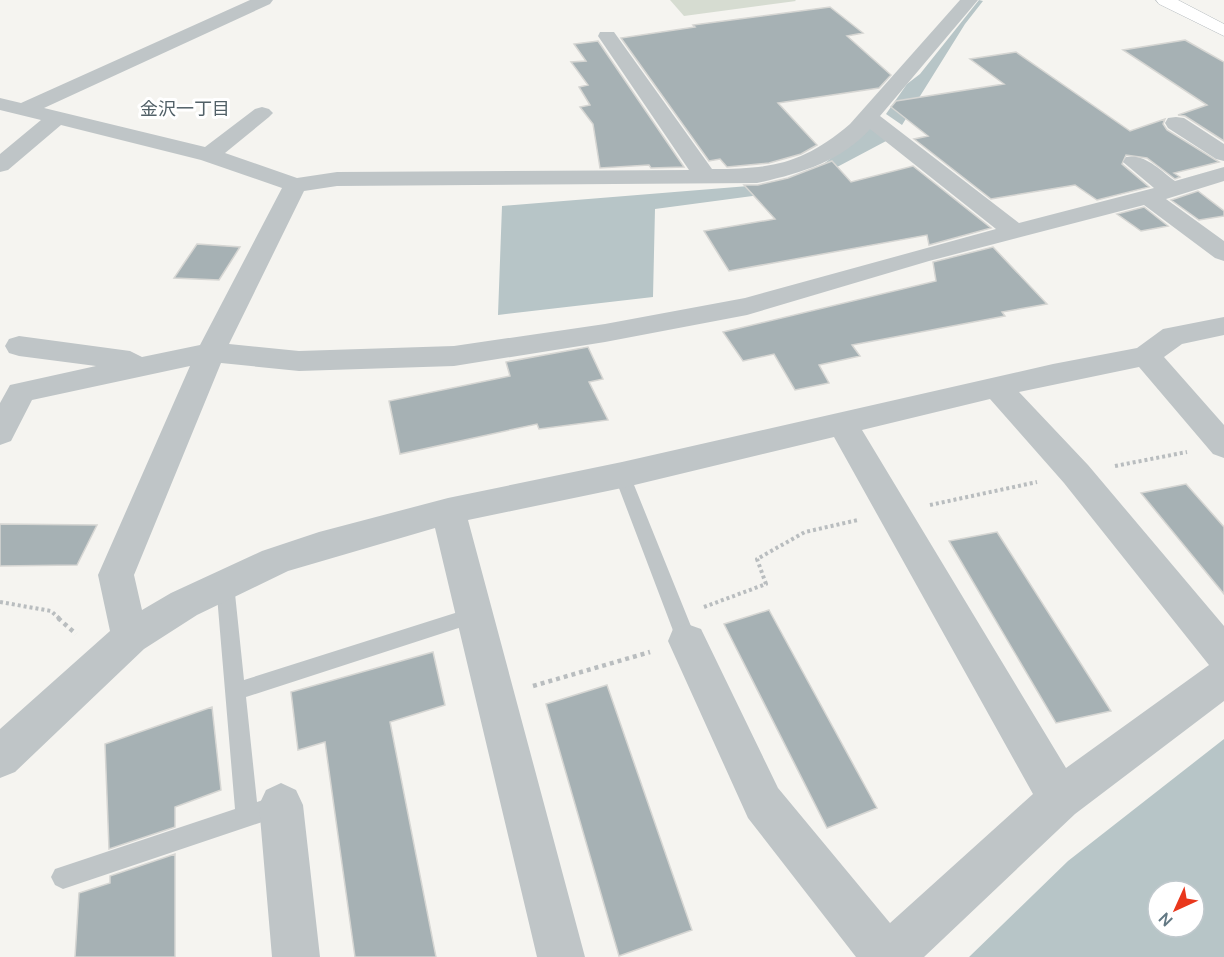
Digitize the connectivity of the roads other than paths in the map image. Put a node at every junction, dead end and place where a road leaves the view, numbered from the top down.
1 (264, 0) edge
2 (969, 0) edge
3 (1165, 0) edge
4 (1224, 31) edge
5 (607, 36) dead end
6 (0, 104) edge
7 (23, 110) junction
8 (262, 113) dead end
9 (868, 117) junction
10 (56, 119) junction
11 (1176, 123) dead end
12 (209, 154) junction
13 (1224, 154) edge
14 (1134, 162) dead end
15 (0, 165) edge
16 (1224, 174) edge
17 (705, 176) junction
18 (295, 185) junction
19 (1160, 194) junction
20 (1015, 232) junction
21 (1224, 253) edge
22 (1224, 326) edge
23 (19, 346) dead end
24 (212, 352) junction
25 (1146, 356) junction
26 (153, 364) junction
27 (997, 388) junction
28 (10, 395) edge
29 (842, 424) junction
30 (0, 433) edge
31 (1223, 446) edge
32 (622, 475) junction
33 (448, 511) junction
34 (225, 584) junction
35 (474, 615) junction
36 (682, 629) joint
37 (130, 637) junction
38 (1224, 654) edge
39 (1224, 677) edge
40 (234, 692) junction
41 (0, 757) edge
42 (1060, 800) junction
43 (264, 810) junction
44 (63, 877) dead end
45 (296, 957) edge
46 (561, 957) edge
47 (888, 957) edge

1 - 7 street
2 - 9 street
3 - 4 street
5 - 17 street
6 - 7 street
7 - 10 street
8 - 12 street
9 - 17 street
9 - 20 street
10 - 12 street
10 - 15 street
11 - 13 street
12 - 18 street
14 - 19 street
16 - 19 street
17 - 18 street
18 - 24 street
19 - 20 street
19 - 21 street
20 - 24 street
22 - 25 street
23 - 26 street
24 - 26 street
24 - 37 street
25 - 27 street
25 - 31 street
26 - 28 street
27 - 29 street
27 - 38 street
28 - 30 street
29 - 32 street
29 - 42 street
32 - 33 street
32 - 36 lane
33 - 34 street
33 - 35 street
34 - 37 street
34 - 40 lane
35 - 40 lane
35 - 46 street
36 - 47 street
37 - 41 street
39 - 42 street
40 - 43 lane
42 - 47 street
43 - 44 lane
43 - 45 street

